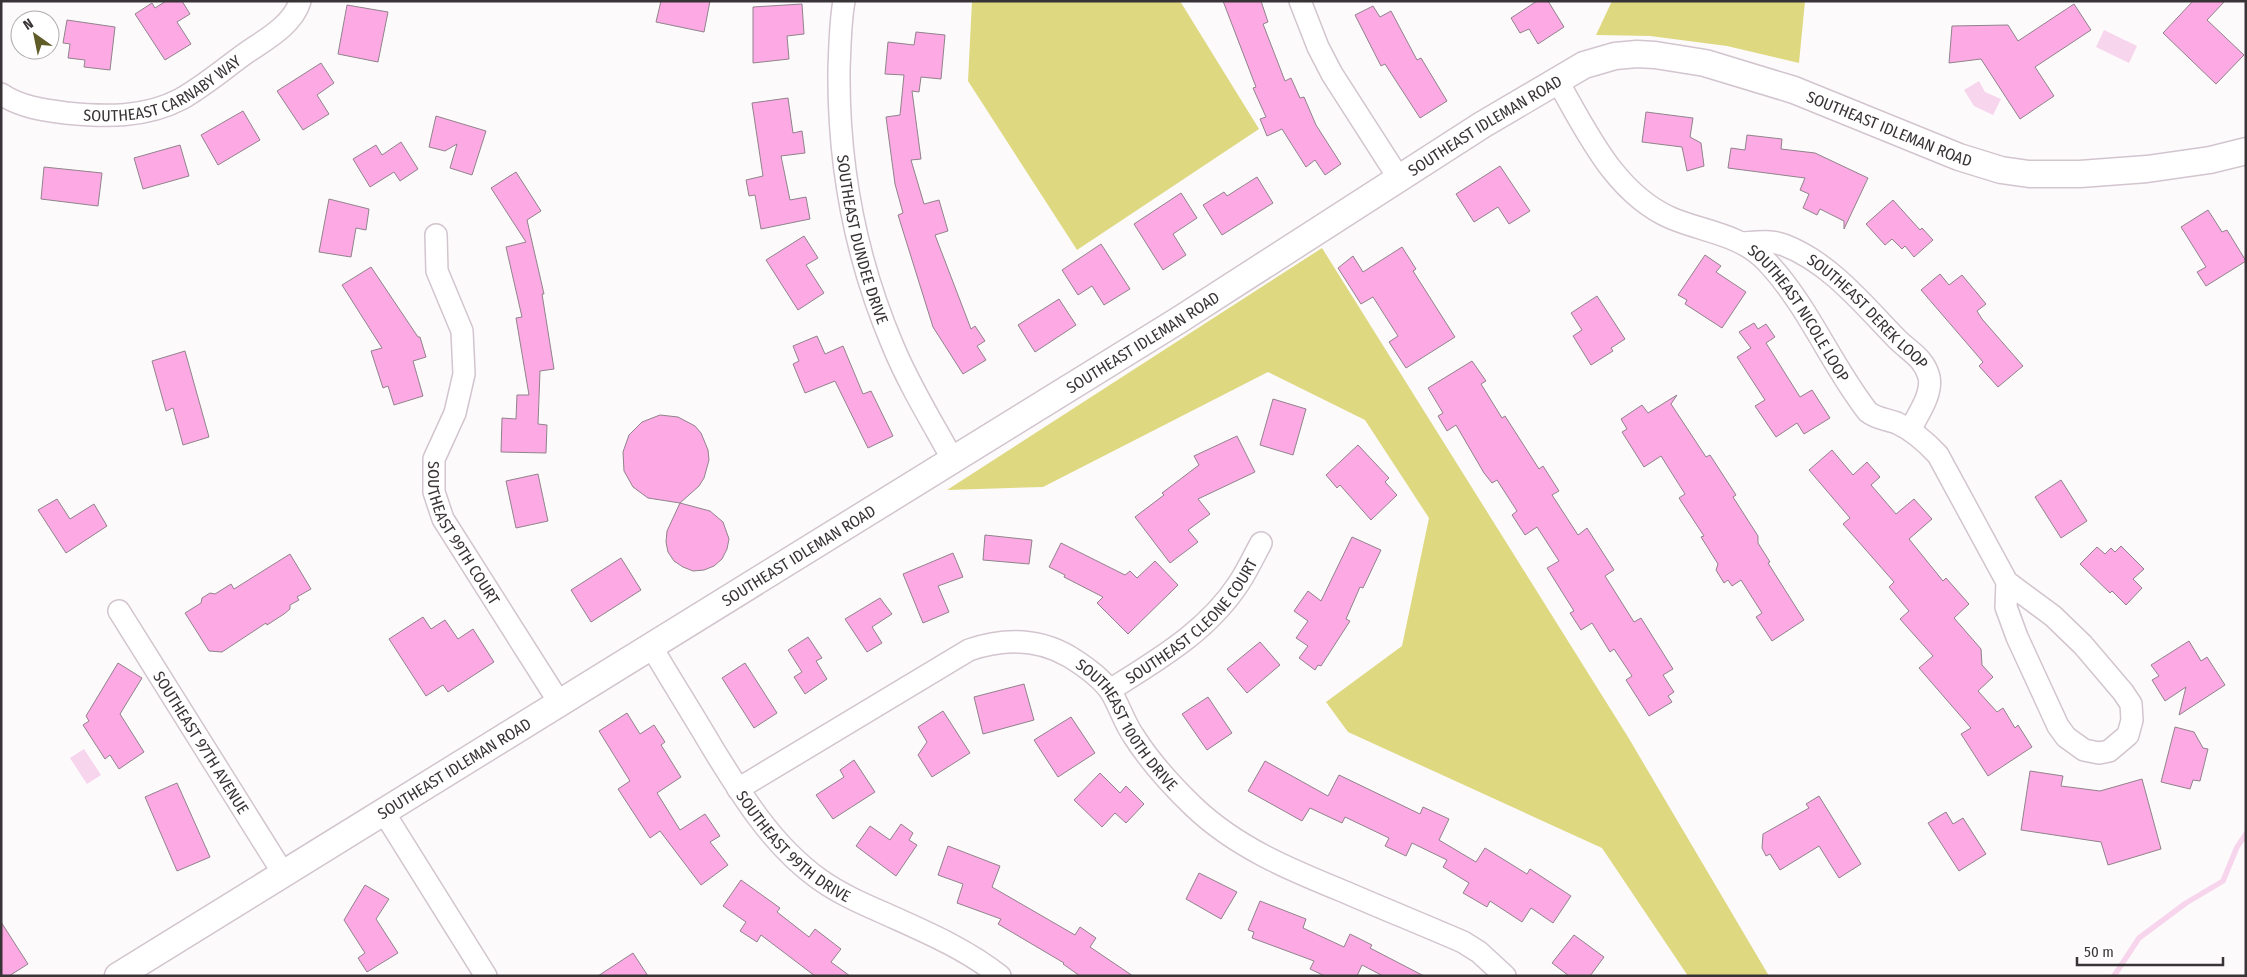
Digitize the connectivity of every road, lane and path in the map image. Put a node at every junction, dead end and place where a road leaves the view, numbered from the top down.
1 (300, 1) edge
2 (844, 1) edge
3 (1300, 1) edge
4 (1557, 80) junction
5 (1, 94) edge
6 (2246, 151) edge
7 (1400, 180) junction
8 (436, 236) dead end
9 (1742, 243) junction
10 (1910, 430) junction
11 (953, 460) junction
12 (1261, 543) dead end
13 (2007, 582) junction
14 (119, 611) dead end
15 (651, 646) junction
16 (1110, 690) junction
17 (559, 702) junction
18 (738, 790) junction
19 (384, 811) junction
20 (283, 873) junction
21 (118, 976) edge
22 (486, 976) edge
23 (1000, 976) edge
24 (1505, 976) edge

1 - 5 street, SOUTHEAST CARNABY WAY
2 - 11 street, SOUTHEAST DUNDEE DRIVE
3 - 7 street
4 - 6 main road, SOUTHEAST IDLEMAN ROAD
4 - 7 main road, SOUTHEAST IDLEMAN ROAD
4 - 9 street, SOUTHEAST NICOLE LOOP
7 - 11 main road, SOUTHEAST IDLEMAN ROAD
8 - 17 street, SOUTHEAST 99TH COURT
9 - 10 street, SOUTHEAST NICOLE LOOP
9 - 10 street, SOUTHEAST DEREK LOOP
10 - 13 street, SOUTHEAST NICOLE LOOP
11 - 15 main road, SOUTHEAST IDLEMAN ROAD
12 - 16 street, SOUTHEAST CLEONE COURT
13 - 13 street, SOUTHEAST NICOLE LOOP
14 - 20 street, SOUTHEAST 97TH AVENUE
15 - 17 main road, SOUTHEAST IDLEMAN ROAD
15 - 18 street, SOUTHEAST 99TH DRIVE
16 - 18 street, SOUTHEAST 100TH DRIVE
16 - 24 street, SOUTHEAST 100TH DRIVE
17 - 19 main road, SOUTHEAST IDLEMAN ROAD
18 - 23 street, SOUTHEAST 99TH DRIVE
19 - 20 main road, SOUTHEAST IDLEMAN ROAD
19 - 22 street
20 - 21 main road, SOUTHEAST IDLEMAN ROAD

